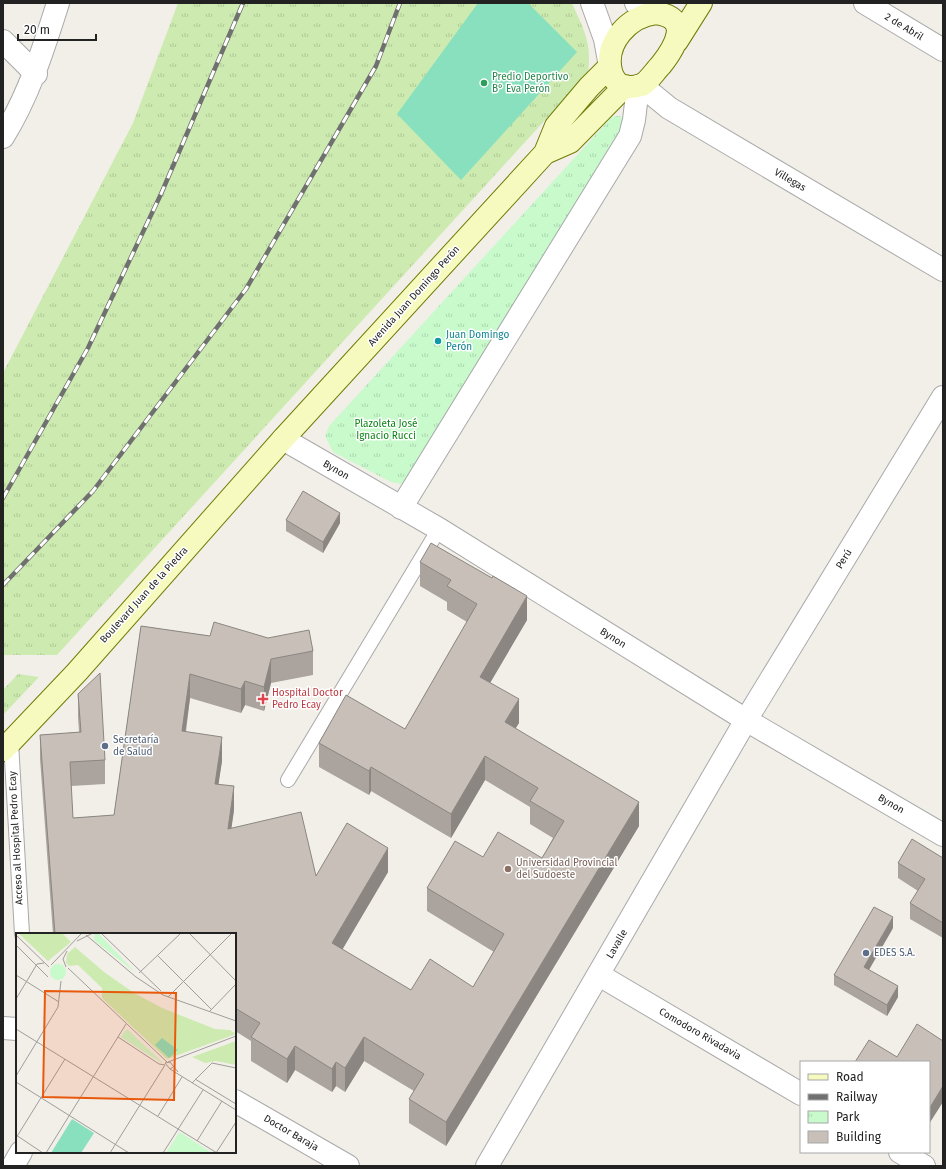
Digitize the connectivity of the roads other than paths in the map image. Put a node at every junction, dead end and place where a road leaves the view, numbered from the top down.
1 (58, 3) edge
2 (592, 3) edge
3 (701, 3) edge
4 (865, 3) edge
5 (652, 8) edge
6 (3, 41) edge
7 (677, 42) junction
8 (943, 50) edge
9 (609, 64) junction
10 (36, 74) junction
11 (635, 86) junction
12 (3, 110) edge
13 (3, 137) edge
14 (545, 153) junction
15 (943, 270) edge
16 (943, 397) edge
17 (283, 439) junction
18 (401, 508) junction
19 (439, 530) junction
20 (746, 720) junction
21 (7, 746) edge
22 (288, 780) dead end
23 (943, 835) edge
24 (22, 933) edge
25 (599, 975) junction
26 (800, 1093) edge
27 (236, 1102) edge
28 (20, 1153) edge
29 (902, 1153) edge
30 (13, 1166) edge
31 (348, 1166) edge
32 (487, 1166) edge
33 (924, 1166) edge

1 - 10 street
2 - 9 street
3 - 7 main road
4 - 8 street, 2 de Abril
5 - 7 main road
5 - 9 main road
6 - 10 street
7 - 11 main road
9 - 11 main road
9 - 14 main road, Avenida Juan Domingo Perón
10 - 12 street
10 - 13 street
11 - 14 main road, Avenida Juan Domingo Perón
11 - 15 street, Villegas
11 - 18 street
14 - 17 main road, Avenida Juan Domingo Perón
16 - 20 street, Perú
17 - 18 street, Bynon
17 - 21 main road, Boulevard Juan de la Piedra
18 - 19 street, Bynon
19 - 20 street, Bynon
19 - 22 lane
20 - 23 street, Bynon
20 - 25 street, Lavalle
21 - 24 lane, Acceso al Hospital Pedro Ecay
25 - 26 street, Comodoro Rivadavia
25 - 32 street, Lavalle
27 - 31 street, Doctor Baraja
28 - 30 street
29 - 33 street

